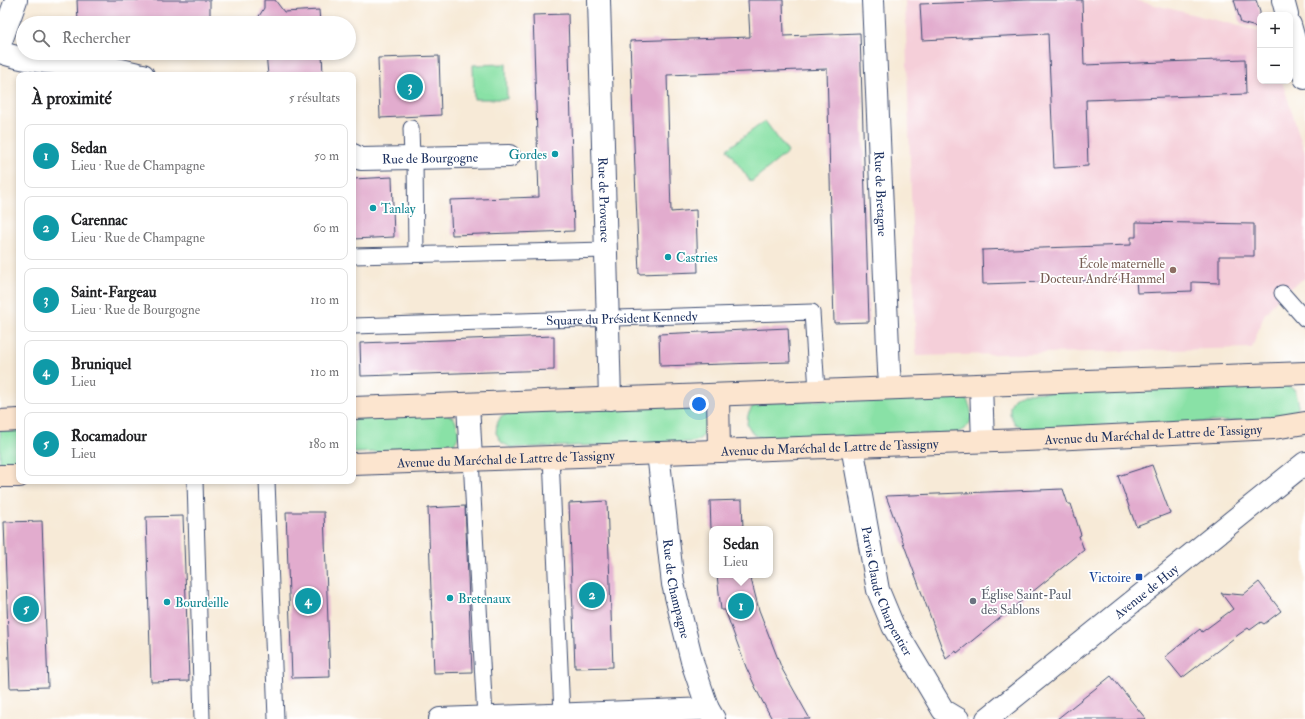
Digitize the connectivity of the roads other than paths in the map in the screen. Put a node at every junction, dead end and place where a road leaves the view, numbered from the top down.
1 (16, 0) edge
2 (599, 0) edge
3 (873, 0) edge
4 (1283, 0) edge
5 (1286, 12) edge
6 (1293, 36) edge
7 (0, 44) edge
8 (0, 52) edge
9 (16, 57) edge
10 (25, 60) edge
11 (128, 72) edge
12 (1305, 78) edge
13 (411, 128) dead end
14 (356, 156) edge
15 (508, 156) dead end
16 (413, 158) junction
17 (606, 250) junction
18 (416, 254) junction
19 (356, 256) edge
20 (1282, 293) dead end
21 (609, 319) junction
22 (1305, 319) edge
23 (356, 326) edge
24 (1305, 373) edge
25 (981, 385) junction
26 (891, 388) junction
27 (816, 391) junction
28 (718, 395) junction
29 (610, 399) junction
30 (468, 404) junction
31 (356, 408) edge
32 (16, 420) edge
33 (0, 421) edge
34 (1305, 423) edge
35 (983, 441) junction
36 (852, 446) junction
37 (719, 450) junction
38 (658, 453) junction
39 (551, 456) junction
40 (472, 459) junction
41 (1305, 463) edge
42 (356, 464) edge
43 (0, 476) edge
44 (16, 476) edge
45 (195, 484) edge
46 (267, 484) edge
47 (562, 714) junction
48 (711, 714) edge
49 (476, 718) edge
50 (202, 719) edge
51 (276, 719) edge
52 (440, 719) edge
53 (958, 719) edge
54 (987, 719) edge

1 - 7 street
2 - 17 street, Rue de Provence
3 - 26 street, Rue de Bretagne
4 - 5 street
6 - 12 street
8 - 9 street
10 - 11 street
13 - 16 lane
14 - 16 street, Rue de Bourgogne
15 - 16 street, Rue de Bourgogne
16 - 18 lane
17 - 18 lane
17 - 21 street, Rue de Provence
18 - 19 lane
20 - 22 lane
21 - 23 lane, Square du Président Kennedy
21 - 27 lane, Square du Président Kennedy
21 - 29 street, Rue de Provence
24 - 25 street
25 - 26 street
25 - 35 street
26 - 27 street
27 - 28 street
28 - 29 street
28 - 37 street
29 - 30 street
30 - 31 street
30 - 40 street
32 - 33 street
34 - 35 street, Avenue du Maréchal de Lattre de Tassigny
35 - 36 street, Avenue du Maréchal de Lattre de Tassigny
36 - 37 street, Avenue du Maréchal de Lattre de Tassigny
36 - 53 street, Parvis Claude Charpentier
37 - 38 street, Avenue du Maréchal de Lattre de Tassigny
38 - 39 street, Avenue du Maréchal de Lattre de Tassigny
38 - 48 street, Rue de Champagne
39 - 40 street, Avenue du Maréchal de Lattre de Tassigny
39 - 47 lane
40 - 42 street, Avenue du Maréchal de Lattre de Tassigny
40 - 49 lane
41 - 54 street, Avenue de Huy
43 - 44 street
45 - 50 lane
46 - 51 lane
47 - 48 street
47 - 49 street
49 - 52 street

